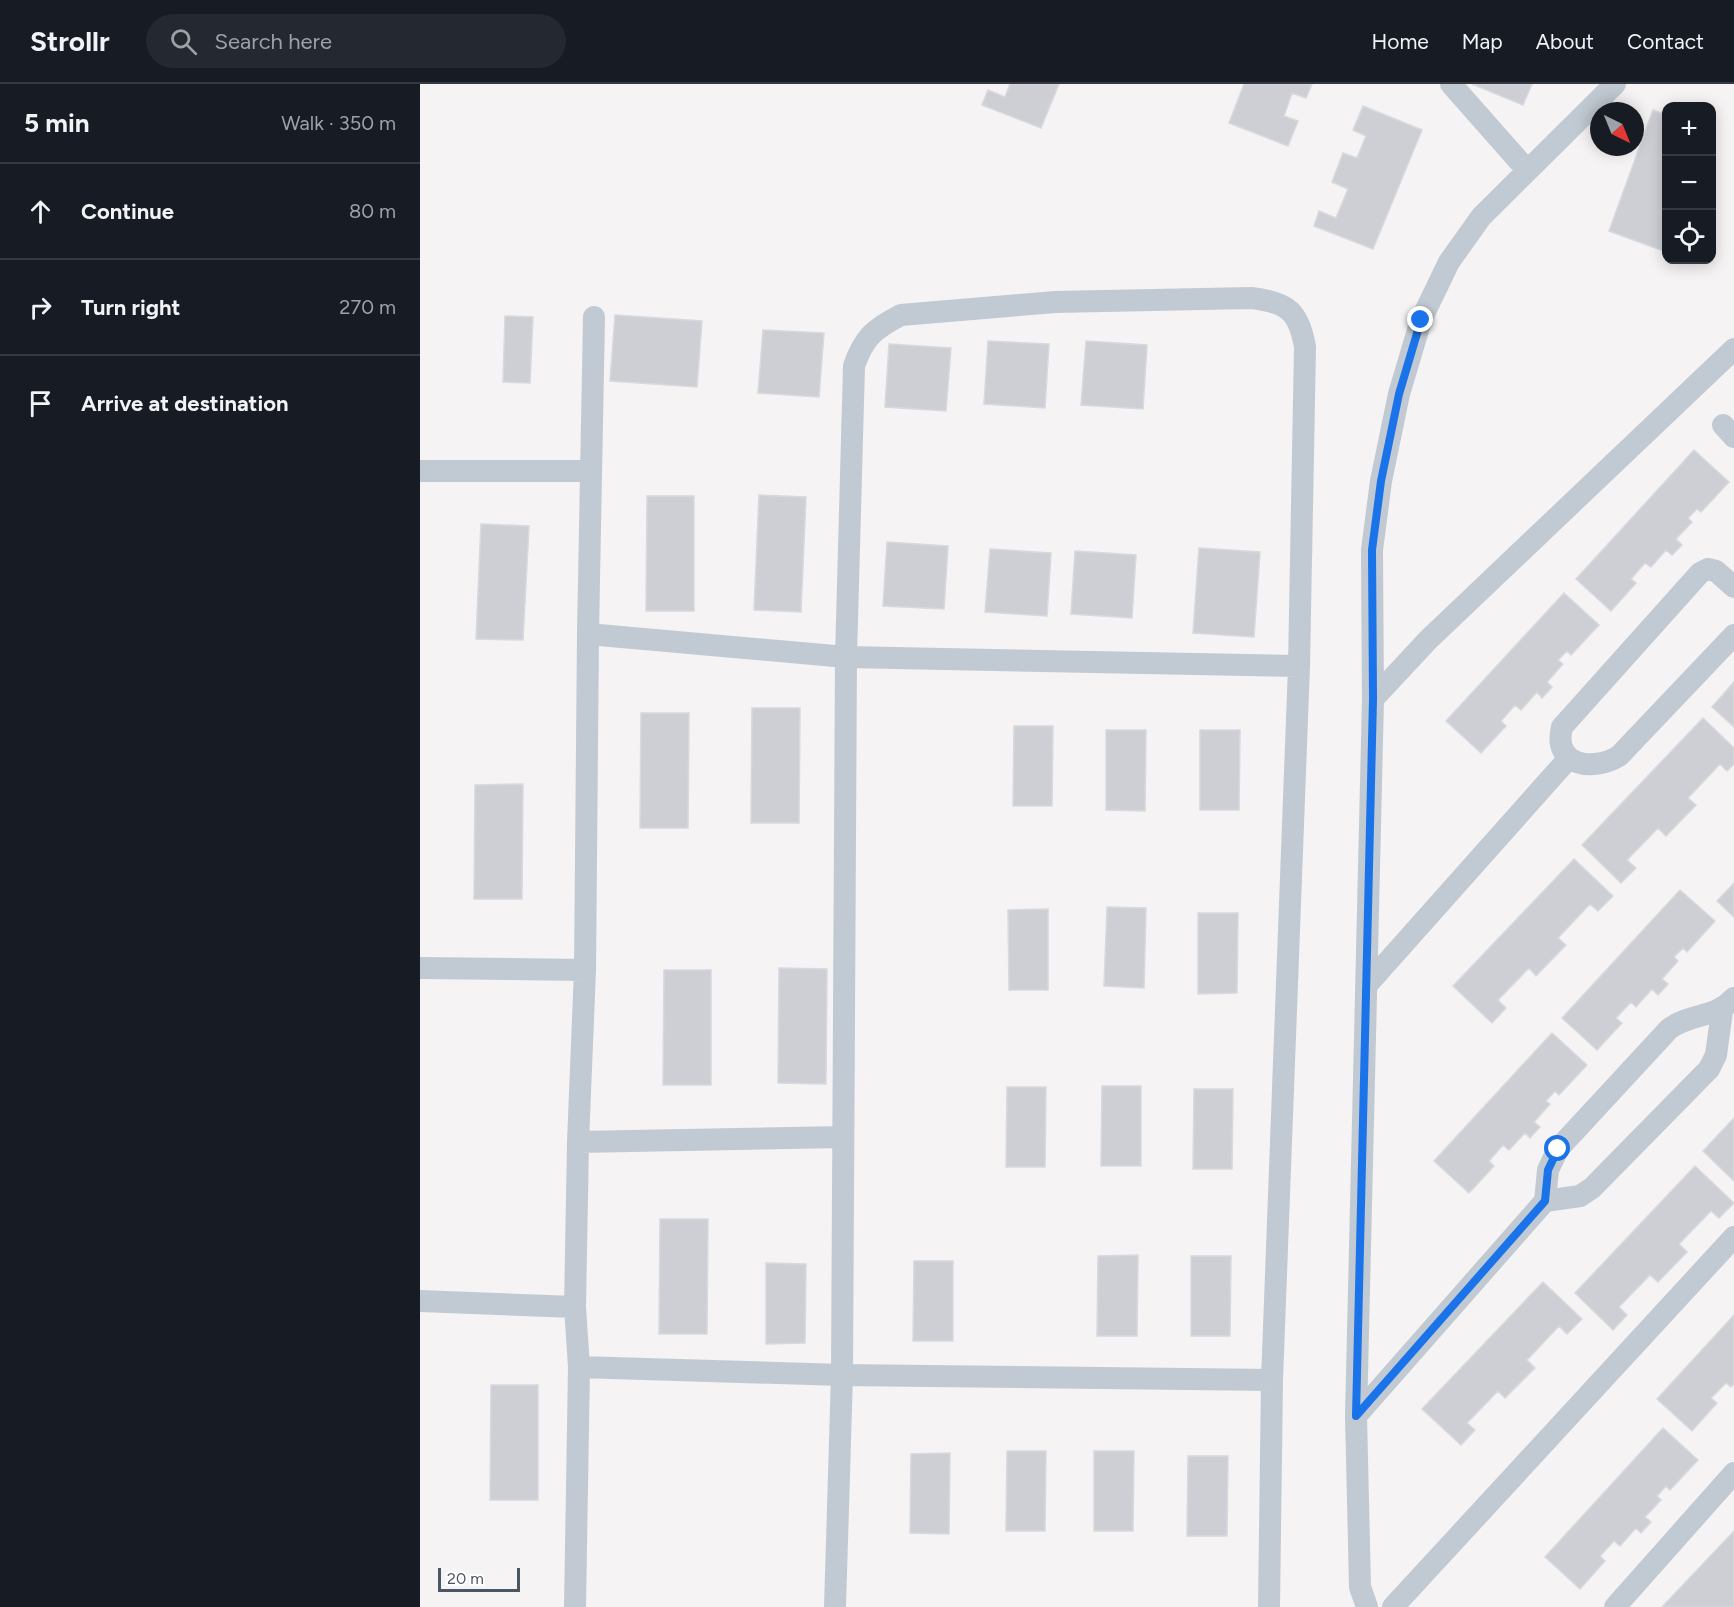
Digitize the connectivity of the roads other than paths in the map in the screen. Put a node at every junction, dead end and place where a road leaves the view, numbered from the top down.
1 (1451, 84) edge
2 (1615, 84) edge
3 (1526, 169) junction
4 (594, 317) dead end
5 (1734, 349) edge
6 (420, 471) edge
7 (590, 471) junction
8 (1734, 587) edge
9 (588, 634) junction
10 (1734, 635) edge
11 (846, 657) junction
12 (1299, 666) junction
13 (1373, 699) junction
14 (1569, 758) junction
15 (420, 968) edge
16 (585, 970) junction
17 (1366, 986) junction
18 (1728, 1005) edge
19 (843, 1137) junction
20 (578, 1142) junction
21 (1545, 1201) junction
22 (1734, 1237) edge
23 (420, 1301) edge
24 (575, 1306) junction
25 (579, 1367) junction
26 (842, 1375) junction
27 (1272, 1380) junction
28 (1356, 1416) junction
29 (1734, 1473) edge
30 (575, 1607) edge
31 (835, 1607) edge
32 (1269, 1607) edge
33 (1367, 1607) edge
34 (1393, 1607) edge
35 (1615, 1607) edge

1 - 3 street
2 - 3 street
3 - 13 street
4 - 7 street
5 - 13 street
6 - 7 street
7 - 9 street
8 - 14 street
9 - 11 street
9 - 16 street
10 - 14 street
11 - 12 street
11 - 12 street
11 - 19 street
12 - 27 street
13 - 17 street
14 - 17 street
15 - 16 street
16 - 20 street
17 - 28 street
18 - 21 street
18 - 21 street
19 - 20 street
19 - 26 street
20 - 24 street
21 - 28 street
22 - 34 street
23 - 24 street
24 - 25 street
25 - 26 street
25 - 30 street
26 - 27 street
26 - 31 street
27 - 32 street
28 - 33 street
29 - 35 street

